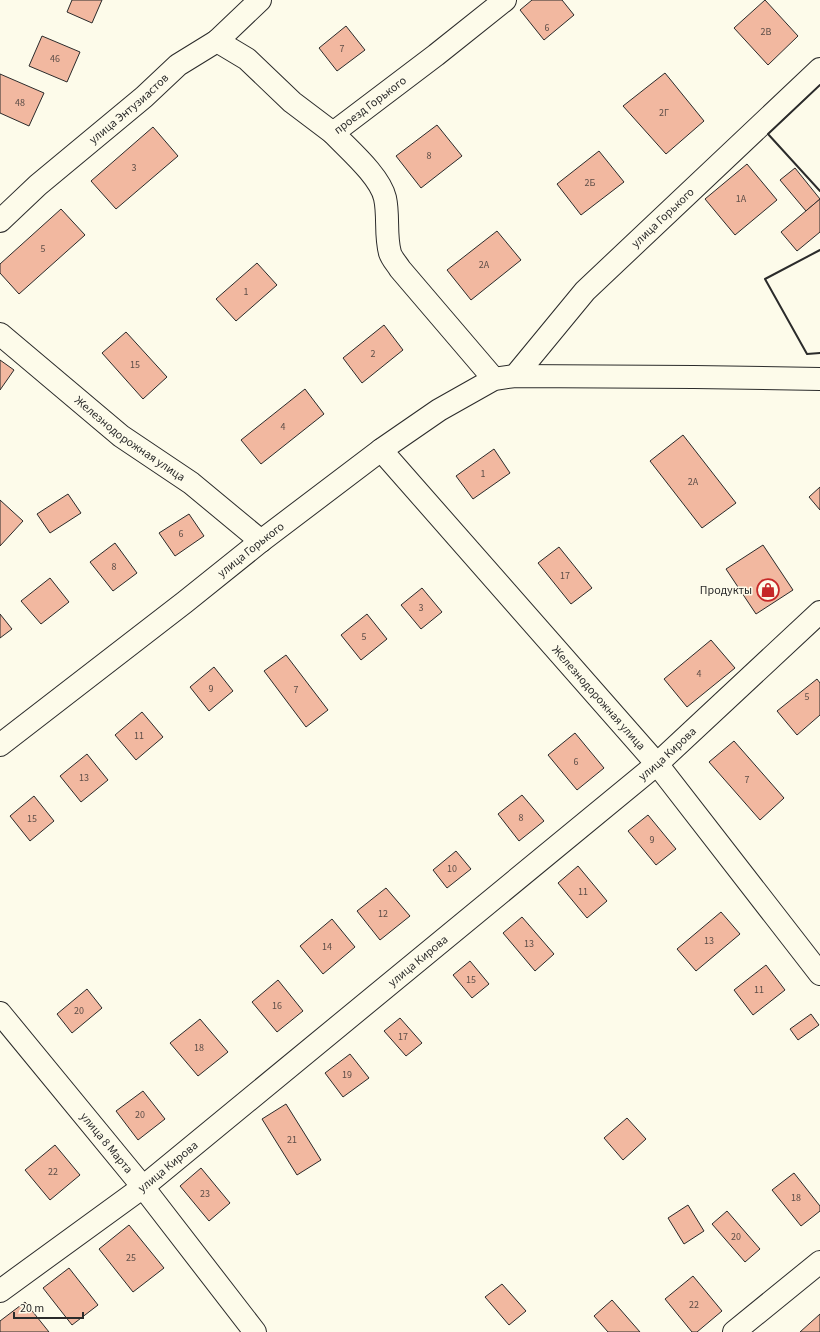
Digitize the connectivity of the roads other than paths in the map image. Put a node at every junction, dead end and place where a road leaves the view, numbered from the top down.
1 (260, 0) edge
2 (505, 0) edge
3 (217, 41) junction
4 (820, 69) edge
5 (333, 133) junction
6 (0, 221) edge
7 (0, 334) edge
8 (505, 377) junction
9 (820, 379) edge
10 (381, 450) junction
11 (261, 541) junction
12 (820, 612) edge
13 (0, 746) edge
14 (657, 764) junction
15 (820, 974) edge
16 (0, 1013) edge
17 (143, 1187) junction
18 (820, 1262) edge
19 (0, 1291) edge
20 (255, 1332) edge
21 (734, 1332) edge

1 - 3 street, улица Энтузиастов
2 - 5 street, проезд Горького
3 - 5 street, проезд Горького
3 - 6 street, улица Энтузиастов
4 - 8 street, улица Горького
5 - 8 street
7 - 11 street, Железнодорожная улица
8 - 9 street, улица Горького
8 - 10 street, улица Горького
10 - 11 street, улица Горького
10 - 14 street, Железнодорожная улица
11 - 13 street, улица Горького
12 - 14 street, улица Кирова
14 - 15 street, Железнодорожная улица
14 - 17 street, улица Кирова
16 - 17 street, улица 8 Марта
17 - 19 street, улица Кирова
17 - 20 street, улица 8 Марта
18 - 21 street

